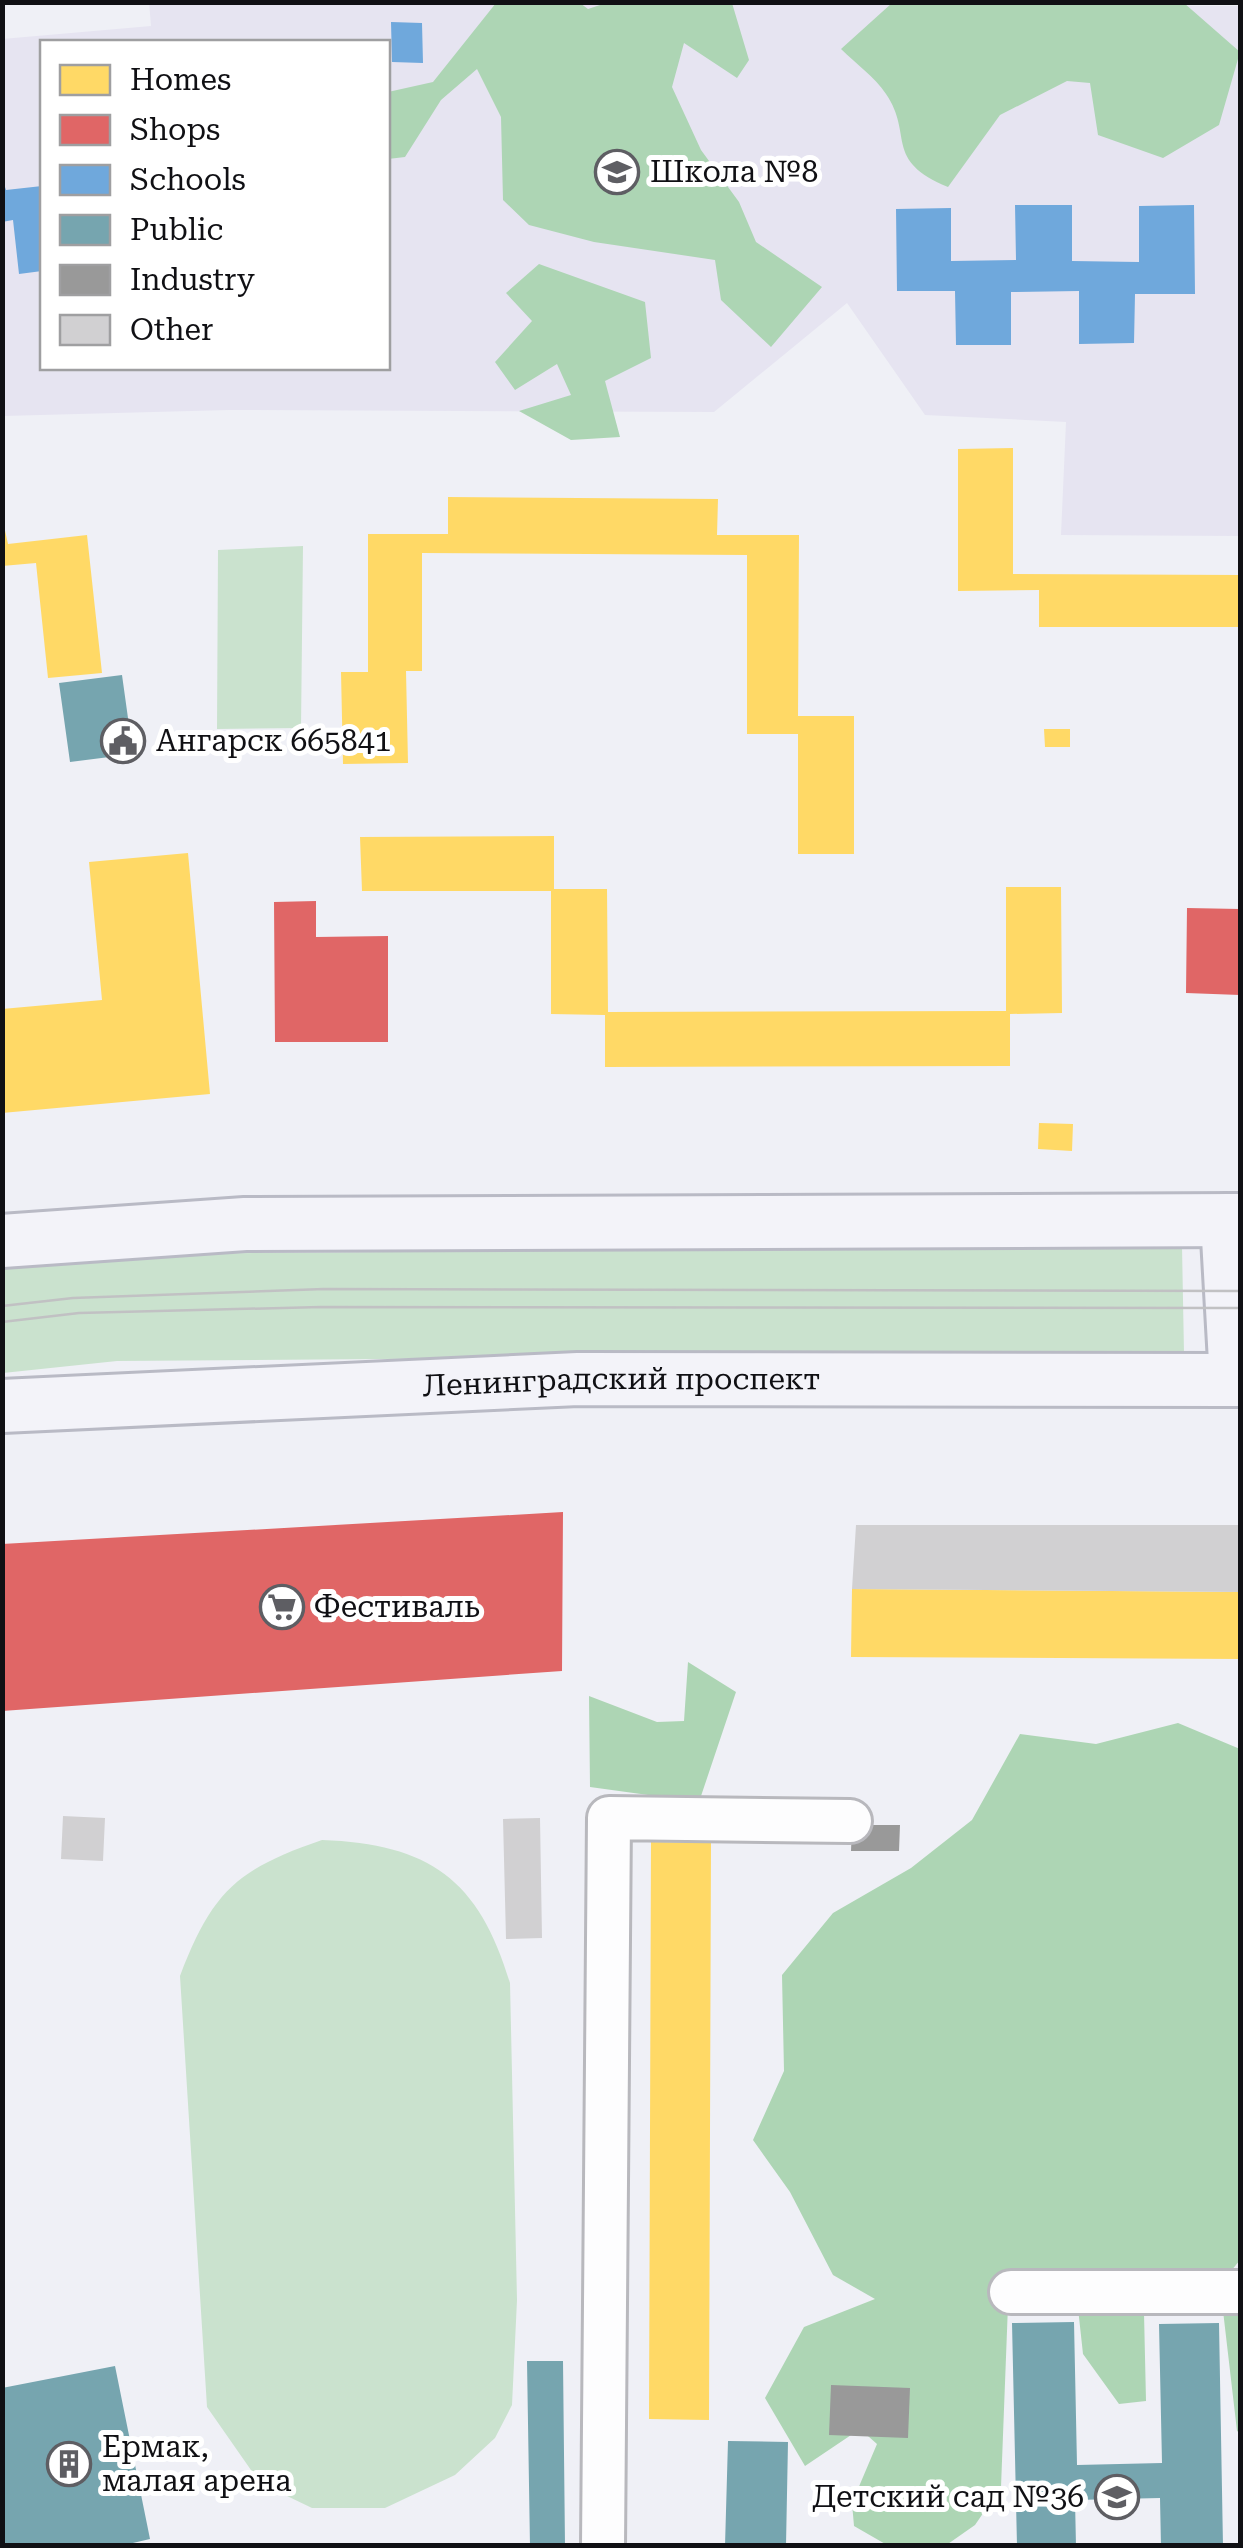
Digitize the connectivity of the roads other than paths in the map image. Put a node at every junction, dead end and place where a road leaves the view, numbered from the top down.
1 (1234, 1220) edge
2 (2, 1241) edge
3 (1238, 1380) edge
4 (2, 1406) edge
5 (850, 1821) dead end
6 (1011, 2292) dead end
7 (1240, 2292) edge
8 (603, 2546) edge

1 - 2 main road
1 - 3 main road
3 - 4 main road, Ленинградский проспект
5 - 8 street
6 - 7 street

